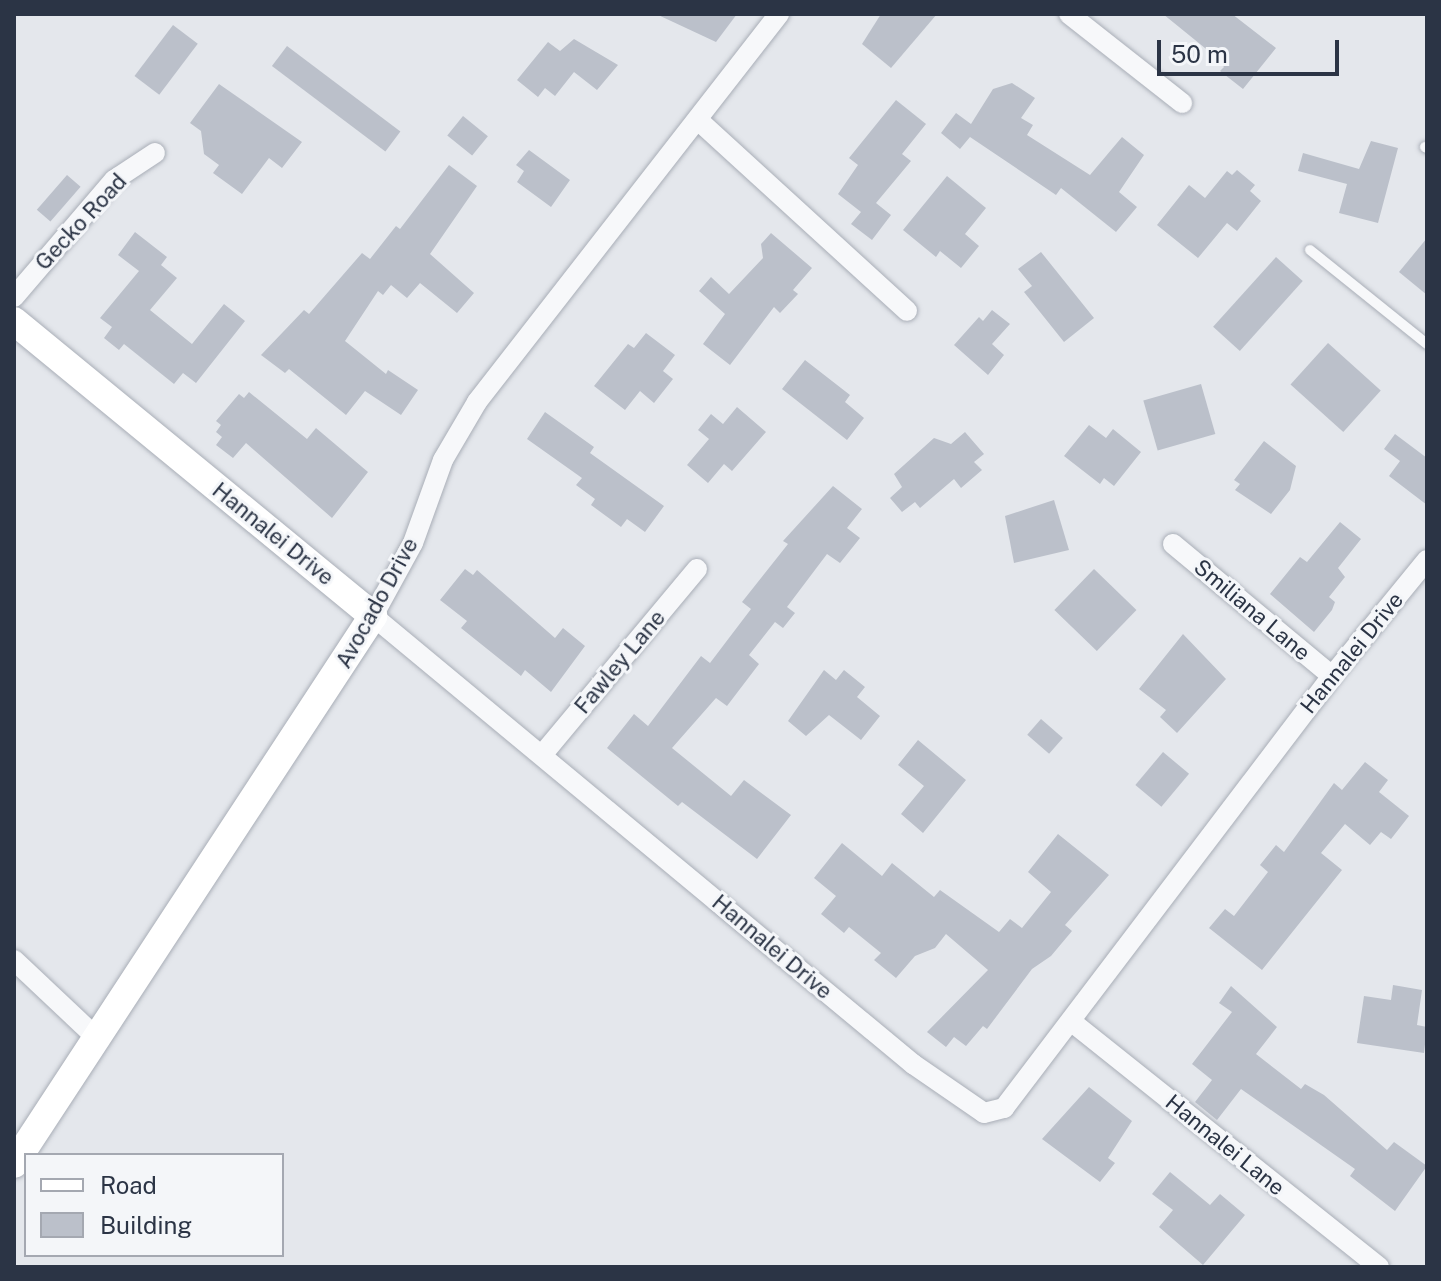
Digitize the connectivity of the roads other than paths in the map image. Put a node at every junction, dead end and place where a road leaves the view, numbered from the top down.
1 (779, 14) edge
2 (1069, 14) edge
3 (1182, 103) dead end
4 (698, 120) junction
5 (155, 153) dead end
6 (1310, 250) dead end
7 (14, 297) edge
8 (907, 311) dead end
9 (14, 321) edge
10 (1427, 344) edge
11 (1173, 544) dead end
12 (1427, 560) edge
13 (697, 569) dead end
14 (373, 616) junction
15 (1332, 676) junction
16 (542, 755) junction
17 (14, 960) edge
18 (1072, 1022) junction
19 (99, 1040) junction
20 (14, 1164) edge
21 (1379, 1267) edge

1 - 4 street, Avocado Drive
2 - 3 street
4 - 8 street
4 - 14 street, Avocado Drive
5 - 7 street, Gecko Road
6 - 10 lane
9 - 14 street, Hannalei Drive
11 - 15 street, Smiliana Lane
12 - 15 street, Hannalei Drive
13 - 16 street, Fawley Lane
14 - 16 street, Hannalei Drive
14 - 19 street, Avocado Drive
15 - 18 street, Hannalei Drive
16 - 18 street, Hannalei Drive
17 - 19 street
18 - 21 street, Hannalei Lane
19 - 20 street, Avocado Drive

